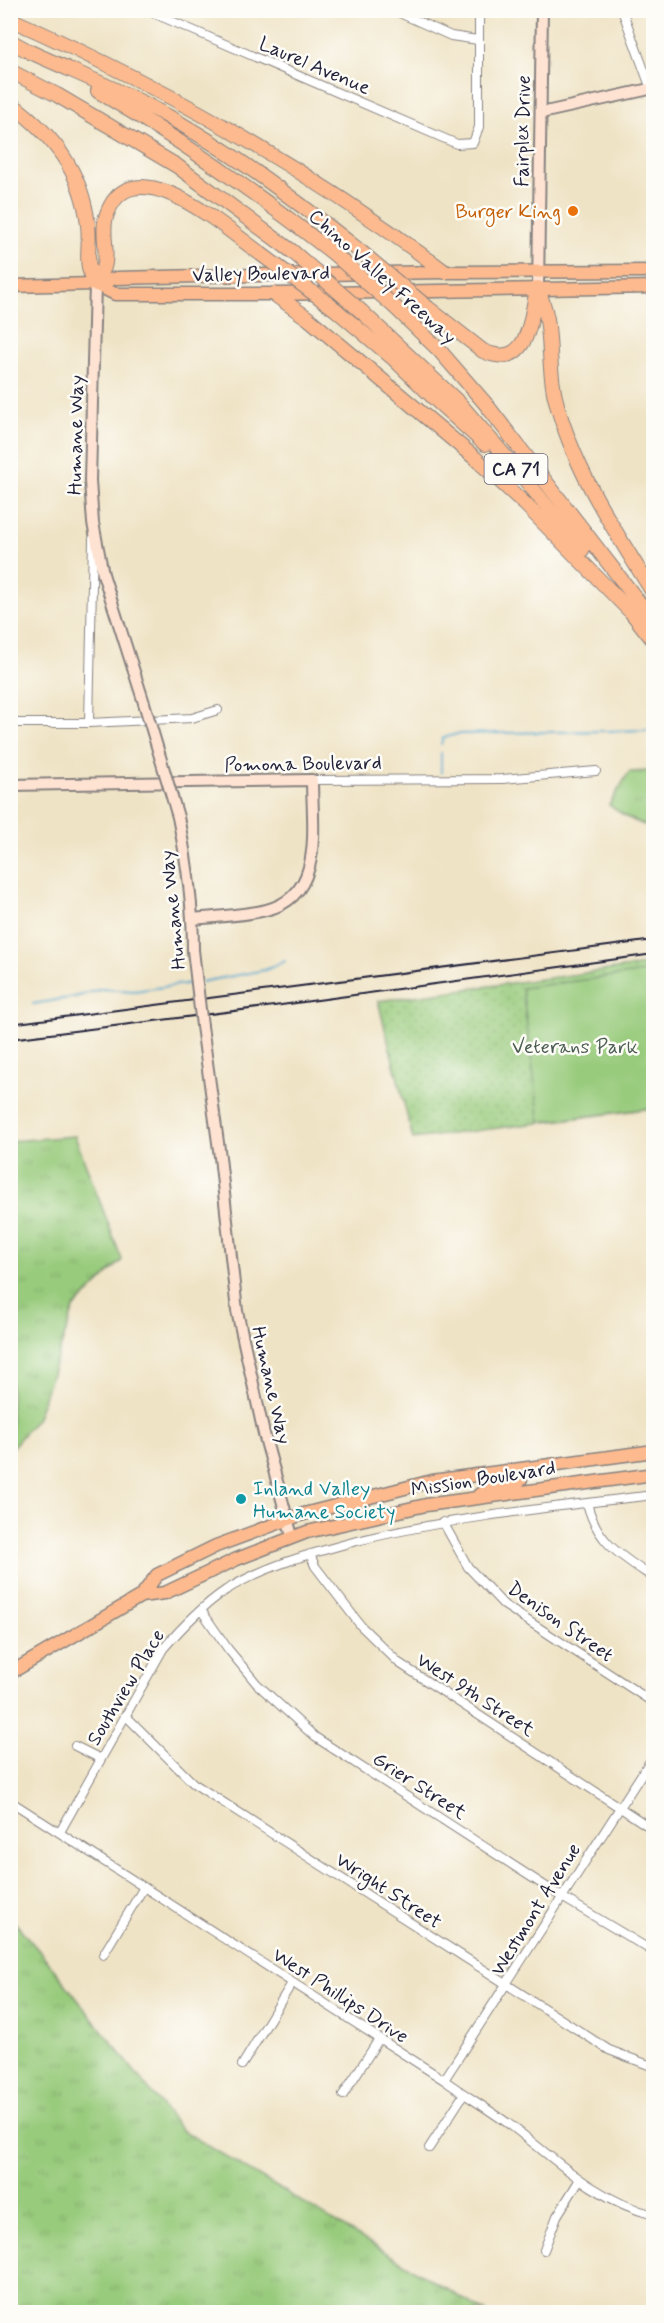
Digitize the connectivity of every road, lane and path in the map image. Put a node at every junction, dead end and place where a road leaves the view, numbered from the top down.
1 (146, 10) edge
2 (393, 10) edge
3 (479, 10) edge
4 (542, 10) edge
5 (622, 10) edge
6 (10, 19) edge
7 (478, 40) junction
8 (10, 41) edge
9 (26, 50) junction
10 (10, 71) edge
11 (652, 88) edge
12 (10, 103) edge
13 (541, 113) junction
14 (654, 271) edge
15 (445, 272) junction
16 (537, 272) junction
17 (95, 284) junction
18 (10, 286) edge
19 (654, 287) edge
20 (538, 288) junction
21 (274, 294) junction
22 (524, 478) junction
23 (93, 523) junction
24 (654, 594) edge
25 (629, 610) junction
26 (654, 622) edge
27 (654, 641) edge
28 (218, 710) dead end
29 (10, 723) edge
30 (89, 723) junction
31 (596, 771) dead end
32 (312, 780) junction
33 (10, 785) edge
34 (193, 919) junction
35 (654, 1450) edge
36 (520, 1469) junction
37 (654, 1474) edge
38 (654, 1495) edge
39 (476, 1498) junction
40 (586, 1503) junction
41 (286, 1519) junction
42 (443, 1522) junction
43 (292, 1536) junction
44 (310, 1554) junction
45 (654, 1578) edge
46 (141, 1596) junction
47 (201, 1610) junction
48 (10, 1673) edge
49 (654, 1703) edge
50 (125, 1715) junction
51 (75, 1746) dead end
52 (654, 1755) edge
53 (100, 1759) junction
54 (10, 1801) edge
55 (619, 1808) junction
56 (654, 1830) edge
57 (60, 1832) junction
58 (144, 1887) junction
59 (562, 1897) junction
60 (654, 1952) edge
61 (103, 1955) dead end
62 (292, 1983) junction
63 (506, 1985) junction
64 (379, 2039) junction
65 (242, 2065) dead end
66 (654, 2067) edge
67 (444, 2080) junction
68 (464, 2094) junction
69 (343, 2095) dead end
70 (429, 2148) dead end
71 (580, 2179) junction
72 (654, 2215) edge
73 (544, 2250) dead end

1 - 7 street, Laurel Avenue
2 - 7 street
3 - 7 street
4 - 13 street, Fairplex Drive
5 - 11 street
6 - 15 highway
8 - 9 highway, Chino Valley Freeway / CA 71
9 - 20 highway, bridge
9 - 26 highway, Chino Valley Freeway / CA 71, bridge
10 - 22 highway, CA 71, bridge
11 - 13 street
12 - 17 highway
13 - 16 street, Fairplex Drive
14 - 16 main road, Valley Boulevard
15 - 16 main road, Valley Boulevard
15 - 17 main road, Valley Boulevard
16 - 20 street, Fairplex Drive
17 - 18 main road, Valley Boulevard
17 - 21 main road, Valley Boulevard
17 - 22 highway, bridge
17 - 23 street, Humane Way
19 - 20 main road, Valley Boulevard
20 - 21 main road, Valley Boulevard
20 - 24 highway
21 - 25 highway
22 - 25 highway, CA 71
23 - 30 street
23 - 34 street, Humane Way, bridge
25 - 27 highway, CA 71
28 - 30 street
29 - 30 street
31 - 32 street, Pomona Boulevard
32 - 33 street, Pomona Boulevard
32 - 34 street
34 - 41 street, Humane Way, bridge
35 - 36 main road
36 - 39 main road
36 - 41 main road
37 - 39 main road, Mission Boulevard
38 - 40 street, Southview Place
39 - 43 main road, Mission Boulevard
40 - 42 street, Southview Place
40 - 45 street
41 - 43 street, Humane Way
41 - 46 main road
42 - 44 street, Southview Place
42 - 49 street, Denison Street
43 - 46 main road, Mission Boulevard
44 - 47 street, Southview Place
44 - 55 street, West 9th Street
46 - 48 main road
47 - 50 street, Southview Place
47 - 59 street, Grier Street
50 - 53 street, Southview Place
50 - 63 street, Wright Street
51 - 53 street
52 - 55 street, Westmont Avenue
53 - 57 street, Southview Place
54 - 57 street, West Phillips Drive
55 - 56 street, West 9th Street
55 - 59 street, Westmont Avenue
57 - 58 street, West Phillips Drive
58 - 61 street
58 - 62 street, West Phillips Drive
59 - 60 street, Grier Street
59 - 63 street, Westmont Avenue
62 - 64 street, West Phillips Drive
62 - 65 street
63 - 66 street, Wright Street
63 - 67 street, Westmont Avenue
64 - 67 street, West Phillips Drive
64 - 69 street
67 - 68 street, West Phillips Drive
68 - 70 street
68 - 71 street, West Phillips Drive
71 - 72 street, West Phillips Drive
71 - 73 street

